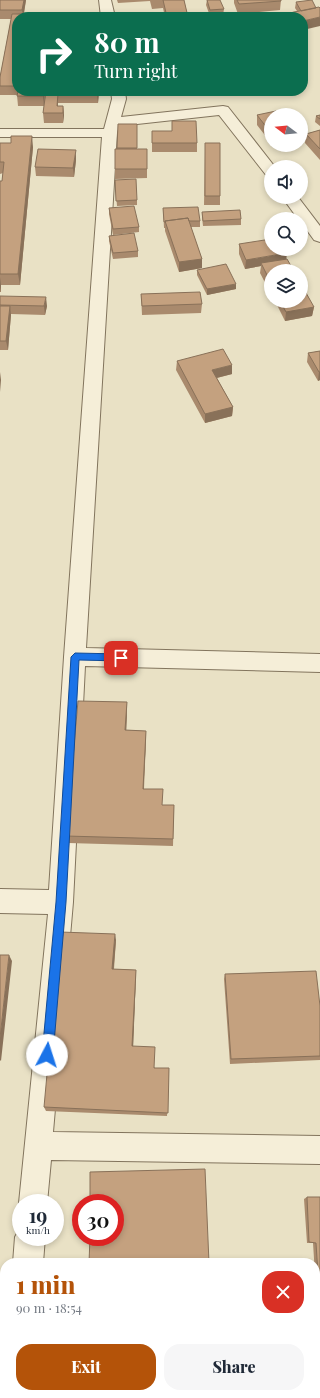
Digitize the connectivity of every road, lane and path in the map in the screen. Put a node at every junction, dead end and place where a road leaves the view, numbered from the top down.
1 (105, 0) edge
2 (107, 12) edge
3 (119, 96) edge
4 (112, 127) junction
5 (0, 133) edge
6 (264, 163) edge
7 (295, 204) edge
8 (320, 237) edge
9 (75, 657) junction
10 (320, 663) edge
11 (0, 900) edge
12 (61, 902) junction
13 (39, 1146) junction
14 (320, 1150) edge
15 (34, 1194) edge
16 (29, 1246) edge
17 (28, 1258) edge

1 - 2 street
3 - 4 street
4 - 5 street
4 - 6 street
4 - 9 street
7 - 8 street
9 - 10 street
9 - 12 street
11 - 12 street
12 - 13 street
13 - 14 street
13 - 15 street
16 - 17 street

